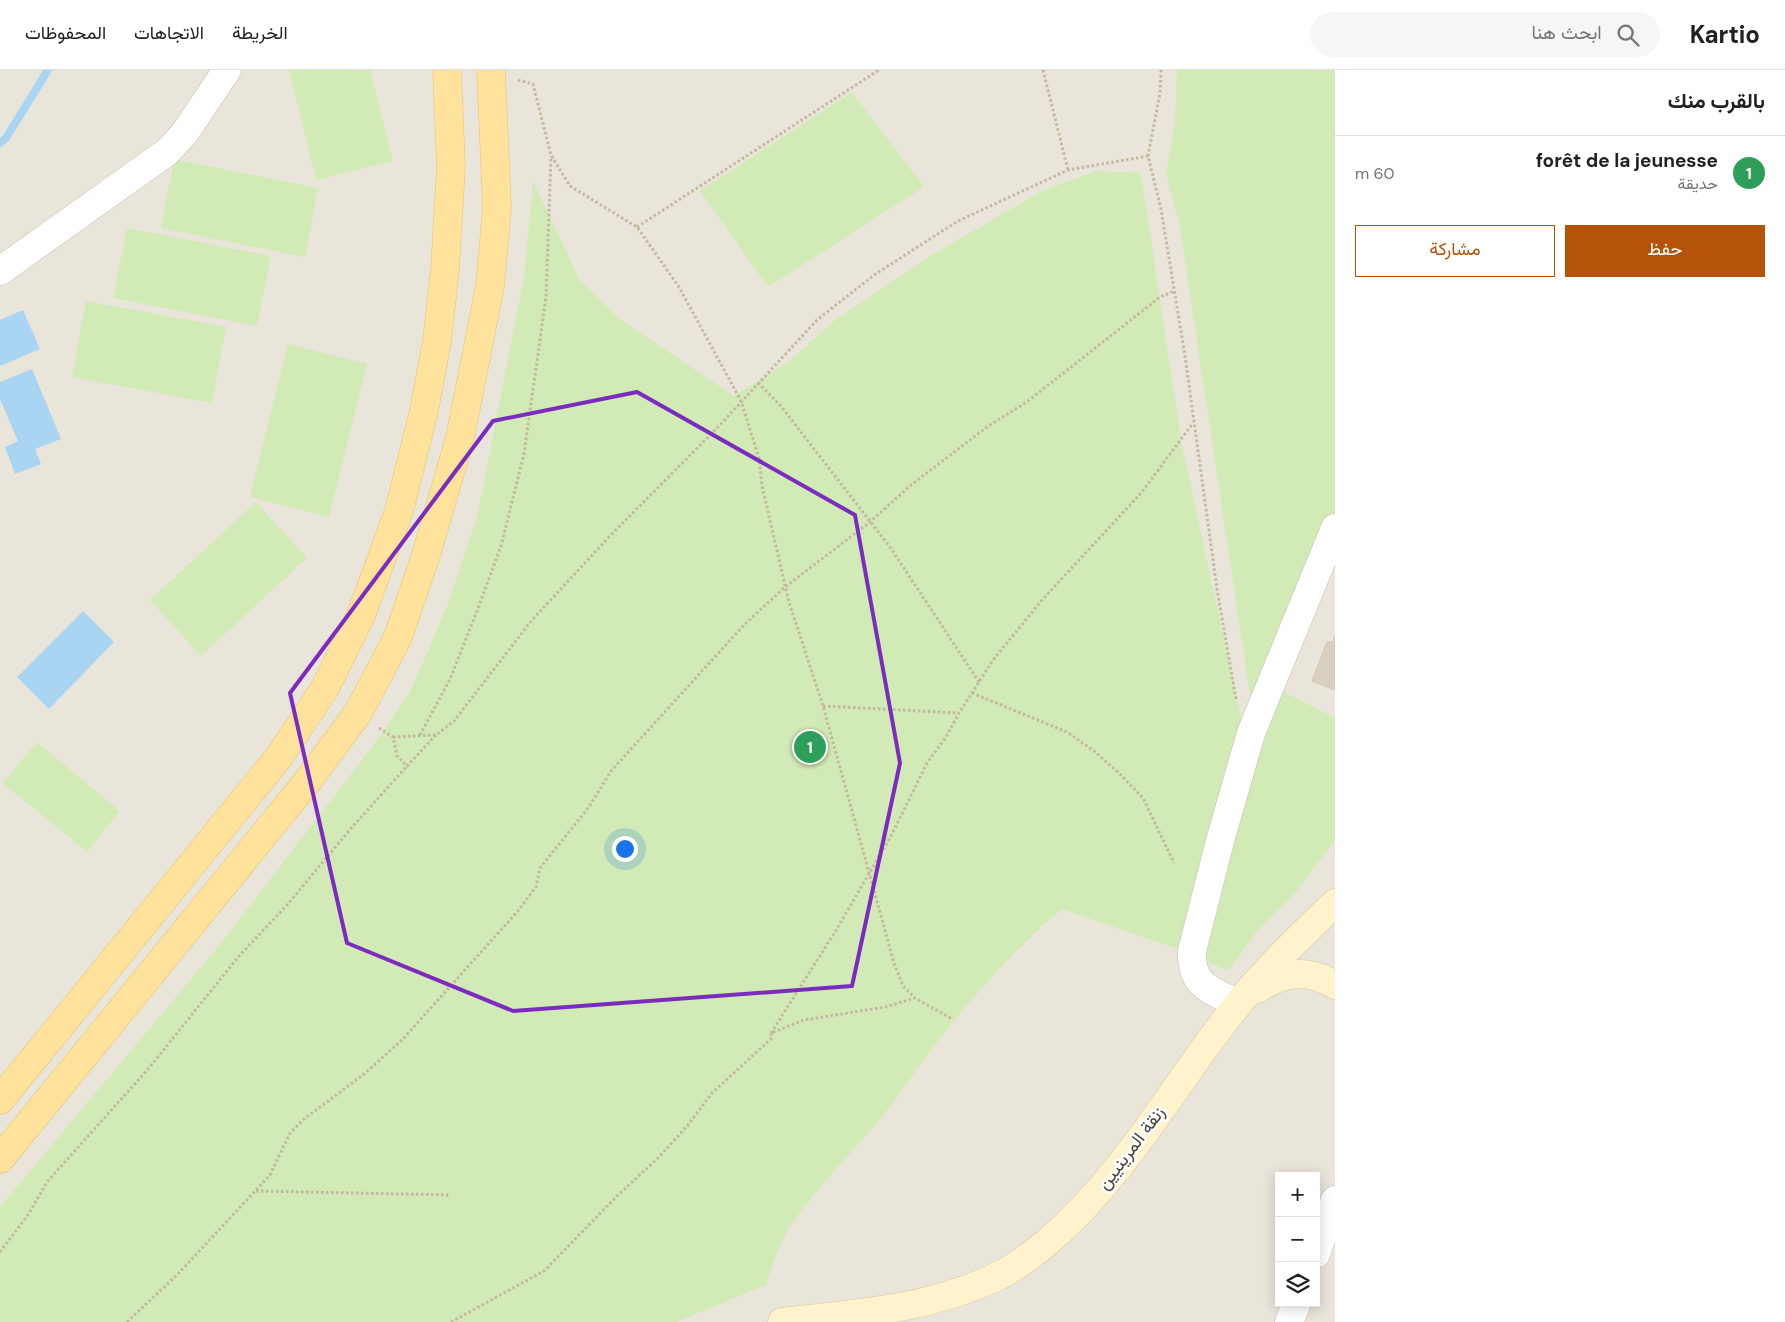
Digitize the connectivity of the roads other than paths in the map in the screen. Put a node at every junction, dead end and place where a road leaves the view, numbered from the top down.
1 (227, 70) edge
2 (447, 70) edge
3 (491, 71) edge
4 (0, 271) edge
5 (1335, 528) edge
6 (1335, 903) edge
7 (1335, 985) edge
8 (1240, 1001) junction
9 (0, 1100) edge
10 (3, 1150) edge
11 (1335, 1200) edge
12 (1320, 1243) edge
13 (1296, 1307) edge
14 (877, 1318) edge
15 (782, 1322) edge
16 (1289, 1322) edge

1 - 4 street
2 - 9 main road
3 - 10 main road
5 - 8 street
6 - 8 main road, زنقة المرينيين
7 - 8 main road
8 - 14 main road, زنقة المرينيين
11 - 12 street
13 - 16 street
14 - 15 main road, زنقة المرينيين

